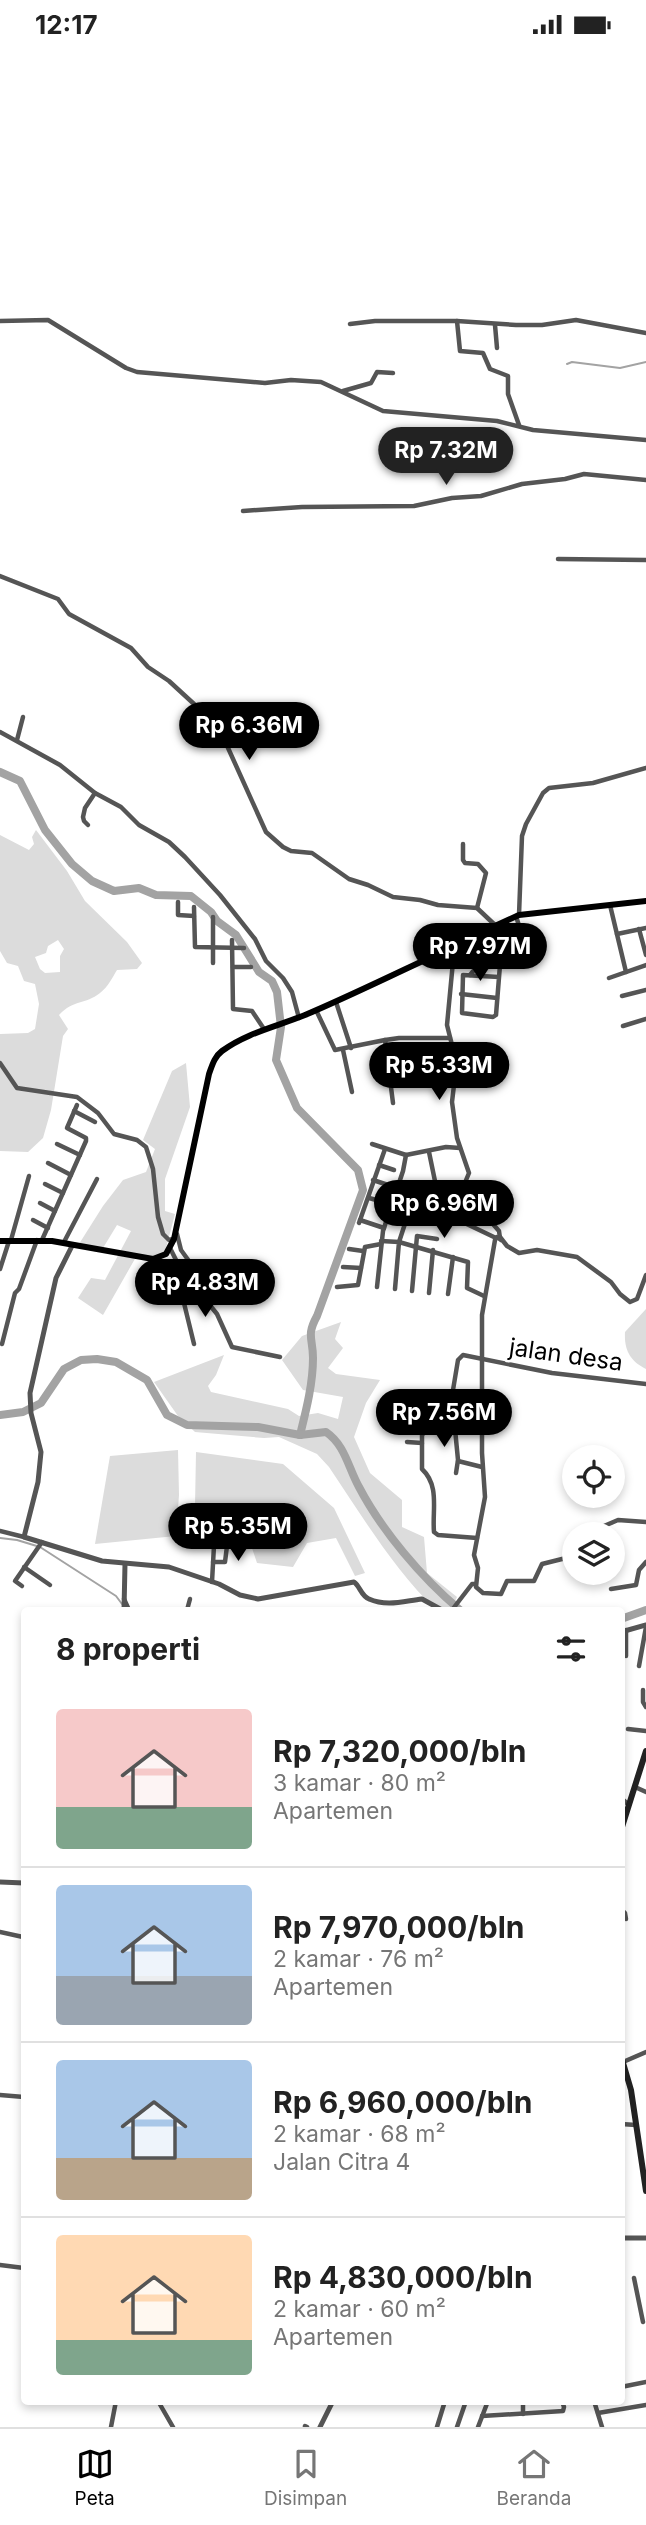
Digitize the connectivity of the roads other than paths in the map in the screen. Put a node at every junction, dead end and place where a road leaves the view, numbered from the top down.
1 (0, 320) edge
2 (457, 321) junction
3 (350, 324) dead end
4 (495, 325) junction
5 (646, 333) edge
6 (497, 348) dead end
7 (393, 373) dead end
8 (342, 391) junction
9 (519, 426) junction
10 (646, 440) edge
11 (646, 480) edge
12 (243, 511) dead end
13 (558, 559) dead end
14 (646, 560) edge
15 (0, 576) edge
16 (23, 716) dead end
17 (0, 732) edge
18 (17, 740) junction
19 (646, 768) edge
20 (95, 793) junction
21 (88, 825) dead end
22 (463, 844) dead end
23 (646, 901) edge
24 (178, 902) dead end
25 (610, 904) junction
26 (194, 907) dead end
27 (477, 908) junction
28 (194, 916) junction
29 (518, 916) junction
30 (213, 917) dead end
31 (495, 925) junction
32 (646, 928) edge
33 (487, 929) junction
34 (639, 929) junction
35 (617, 934) junction
36 (471, 937) junction
37 (232, 940) dead end
38 (214, 948) junction
39 (244, 948) dead end
40 (232, 949) junction
41 (454, 950) junction
42 (646, 955) edge
43 (499, 960) junction
44 (214, 963) dead end
45 (646, 965) edge
46 (233, 967) junction
47 (251, 967) dead end
48 (479, 967) junction
49 (626, 972) junction
50 (470, 975) junction
51 (499, 978) junction
52 (608, 978) dead end
53 (646, 989) edge
54 (461, 994) junction
55 (622, 996) dead end
56 (498, 998) junction
57 (336, 1001) junction
58 (316, 1010) junction
59 (299, 1017) junction
60 (646, 1019) edge
61 (623, 1026) dead end
62 (264, 1030) junction
63 (450, 1038) junction
64 (385, 1040) junction
65 (351, 1048) junction
66 (343, 1051) junction
67 (0, 1063) edge
68 (352, 1092) dead end
69 (393, 1103) dead end
70 (95, 1122) dead end
71 (57, 1144) dead end
72 (372, 1145) dead end
73 (460, 1148) junction
74 (384, 1149) junction
75 (429, 1151) junction
76 (406, 1155) junction
77 (80, 1156) junction
78 (48, 1163) dead end
79 (379, 1165) junction
80 (394, 1170) dead end
81 (71, 1175) junction
82 (29, 1176) dead end
83 (97, 1179) dead end
84 (373, 1180) junction
85 (400, 1182) junction
86 (45, 1184) dead end
87 (388, 1185) dead end
88 (452, 1185) dead end
89 (417, 1187) junction
90 (450, 1191) dead end
91 (63, 1193) junction
92 (437, 1193) dead end
93 (369, 1198) junction
94 (472, 1200) junction
95 (380, 1201) dead end
96 (452, 1201) dead end
97 (40, 1203) dead end
98 (411, 1205) junction
99 (55, 1211) junction
100 (440, 1214) dead end
101 (452, 1217) dead end
102 (33, 1220) dead end
103 (468, 1223) junction
104 (48, 1228) junction
105 (384, 1228) junction
106 (176, 1230) junction
107 (174, 1239) junction
108 (437, 1239) dead end
109 (500, 1239) junction
110 (40, 1240) junction
111 (0, 1241) edge
112 (10, 1241) junction
113 (381, 1242) junction
114 (399, 1242) junction
115 (64, 1243) junction
116 (415, 1245) junction
117 (72, 1246) junction
118 (170, 1248) junction
119 (349, 1249) dead end
120 (433, 1250) junction
121 (363, 1251) junction
122 (453, 1257) junction
123 (343, 1267) dead end
124 (361, 1268) junction
125 (0, 1269) edge
126 (646, 1275) edge
127 (337, 1287) dead end
128 (377, 1287) dead end
129 (395, 1289) dead end
130 (467, 1289) junction
131 (412, 1291) dead end
132 (429, 1293) dead end
133 (448, 1294) dead end
134 (484, 1296) junction
135 (465, 1297) dead end
136 (2, 1344) dead end
137 (194, 1344) dead end
138 (280, 1357) dead end
139 (480, 1360) junction
140 (646, 1384) edge
141 (455, 1429) junction
142 (446, 1431) junction
143 (482, 1432) junction
144 (407, 1442) dead end
145 (422, 1443) junction
146 (458, 1461) junction
147 (482, 1467) junction
148 (456, 1473) dead end
149 (613, 1522) edge
150 (646, 1522) edge
151 (215, 1527) dead end
152 (229, 1530) dead end
153 (0, 1531) edge
154 (24, 1537) junction
155 (477, 1538) junction
156 (40, 1544) junction
157 (562, 1559) edge
158 (213, 1562) junction
159 (646, 1562) edge
160 (125, 1564) junction
161 (24, 1567) junction
162 (212, 1582) junction
163 (475, 1584) junction
164 (50, 1585) dead end
165 (22, 1586) dead end
166 (611, 1589) dead end
167 (190, 1599) dead end
168 (125, 1606) edge
169 (188, 1607) edge
170 (437, 1607) edge
171 (454, 1607) edge
172 (646, 1626) edge
173 (625, 1631) edge
174 (625, 1644) edge
175 (626, 1656) dead end
176 (639, 1666) dead end
177 (643, 1690) dead end
178 (646, 1707) edge
179 (628, 1728) dead end
180 (646, 1731) edge
181 (646, 1751) edge
182 (635, 1787) junction
183 (646, 1792) edge
184 (625, 1802) edge
185 (629, 1806) junction
186 (625, 1818) edge
187 (0, 1882) edge
188 (21, 1883) edge
189 (625, 1913) edge
190 (626, 1919) dead end
191 (0, 1932) edge
192 (21, 1937) edge
193 (646, 2052) edge
194 (625, 2059) edge
195 (625, 2070) edge
196 (0, 2095) edge
197 (21, 2097) edge
198 (625, 2124) edge
199 (636, 2125) junction
200 (646, 2191) edge
201 (625, 2238) edge
202 (646, 2238) edge
203 (0, 2265) edge
204 (21, 2267) edge
205 (634, 2277) dead end
206 (646, 2299) edge
207 (639, 2301) junction
208 (643, 2322) dead end
209 (646, 2382) edge
210 (625, 2386) edge
211 (115, 2405) edge
212 (160, 2405) edge
213 (331, 2405) edge
214 (444, 2405) edge
215 (465, 2405) edge
216 (486, 2405) edge
217 (523, 2405) edge
218 (564, 2405) edge
219 (595, 2405) edge
220 (646, 2405) edge
221 (598, 2413) junction
222 (523, 2414) junction
223 (482, 2416) junction
224 (111, 2427) edge
225 (173, 2427) edge
226 (320, 2427) edge
227 (437, 2427) edge
228 (457, 2427) edge
229 (478, 2427) edge
230 (602, 2427) edge

1 - 8 street
2 - 3 street
2 - 4 street
2 - 9 street
4 - 5 street
4 - 6 street
7 - 8 street
8 - 9 street
9 - 10 street
11 - 12 street
13 - 14 street
15 - 27 street
16 - 18 street
17 - 18 street
18 - 20 street
19 - 29 street
20 - 21 street
20 - 59 street
22 - 27 street
23 - 25 main road
24 - 28 street
25 - 29 main road
25 - 35 street
26 - 28 street
27 - 31 street
28 - 38 street
29 - 31 main road
29 - 43 street
30 - 38 street
31 - 33 main road
32 - 34 street
33 - 36 main road
33 - 43 street
34 - 35 street
34 - 42 street
35 - 49 street
36 - 41 main road
36 - 48 street
37 - 40 street
38 - 40 street
38 - 44 street
39 - 40 street
40 - 46 street
41 - 57 main road
41 - 63 street
43 - 48 street
43 - 51 street
45 - 49 street
46 - 47 street
46 - 62 street
48 - 50 street
49 - 52 street
50 - 51 street
50 - 54 street
51 - 56 street
53 - 55 street
54 - 56 street
54 - 56 street
57 - 58 main road
57 - 65 street
58 - 59 main road
58 - 66 street
59 - 62 main road
60 - 61 street
62 - 106 main road
63 - 64 street
63 - 73 street
64 - 65 street
64 - 69 street
65 - 66 street
66 - 68 street
67 - 107 street
70 - 77 street
71 - 77 street
72 - 74 street
73 - 75 street
73 - 94 street
74 - 76 street
74 - 79 street
75 - 76 street
75 - 88 street
76 - 85 street
77 - 81 street
78 - 81 street
79 - 80 street
79 - 84 street
81 - 91 street
82 - 112 street
83 - 115 street
84 - 87 street
84 - 93 street
85 - 89 street
85 - 105 street
86 - 91 street
89 - 92 street
89 - 98 street
90 - 94 street
91 - 99 street
93 - 95 street
93 - 105 street
94 - 109 street
96 - 103 street
97 - 99 street
98 - 100 street
98 - 114 street
99 - 104 street
101 - 103 street
102 - 104 street
103 - 109 street
104 - 110 street
105 - 113 street
106 - 107 main road
106 - 138 street
107 - 118 main road
108 - 116 street
109 - 126 street
109 - 134 street
110 - 112 main road
110 - 115 main road
110 - 136 street
111 - 112 main road
112 - 125 street
113 - 114 street
113 - 121 street
113 - 128 street
114 - 116 street
114 - 129 street
115 - 117 main road
116 - 120 street
116 - 131 street
117 - 118 main road
117 - 154 street
118 - 137 street
119 - 121 street
120 - 122 street
120 - 132 street
121 - 124 street
122 - 130 street
122 - 133 street
123 - 124 street
124 - 127 street
130 - 134 street
130 - 135 street
134 - 139 street
139 - 140 street, jalan desa
139 - 142 street
139 - 143 street
141 - 142 street
141 - 143 street
141 - 146 street
142 - 145 street
143 - 147 street
144 - 145 street
145 - 155 street
146 - 147 street
146 - 148 street
147 - 155 street
149 - 150 street
151 - 158 street
152 - 158 street
153 - 154 street
154 - 156 street
155 - 163 street
156 - 160 street
156 - 161 street
157 - 163 street
158 - 162 street
159 - 166 street
160 - 162 street
160 - 168 street
161 - 164 street
161 - 165 street
162 - 170 street
163 - 171 street
167 - 169 street
172 - 173 street
172 - 176 street
174 - 175 street
177 - 178 street
179 - 180 street
181 - 182 main road
182 - 183 street
182 - 185 main road
184 - 185 street
185 - 186 main road
187 - 188 street
189 - 190 street
191 - 192 street
193 - 194 street
195 - 199 main road
196 - 197 street
198 - 199 street
199 - 200 main road
201 - 202 street
203 - 204 street
205 - 207 street
206 - 207 street
207 - 208 street
209 - 210 street
211 - 224 street
212 - 225 street
213 - 226 street
214 - 227 street
215 - 228 street
216 - 223 street
217 - 222 street
218 - 222 street
219 - 221 street
220 - 221 street
221 - 230 street
222 - 223 street
223 - 229 street

